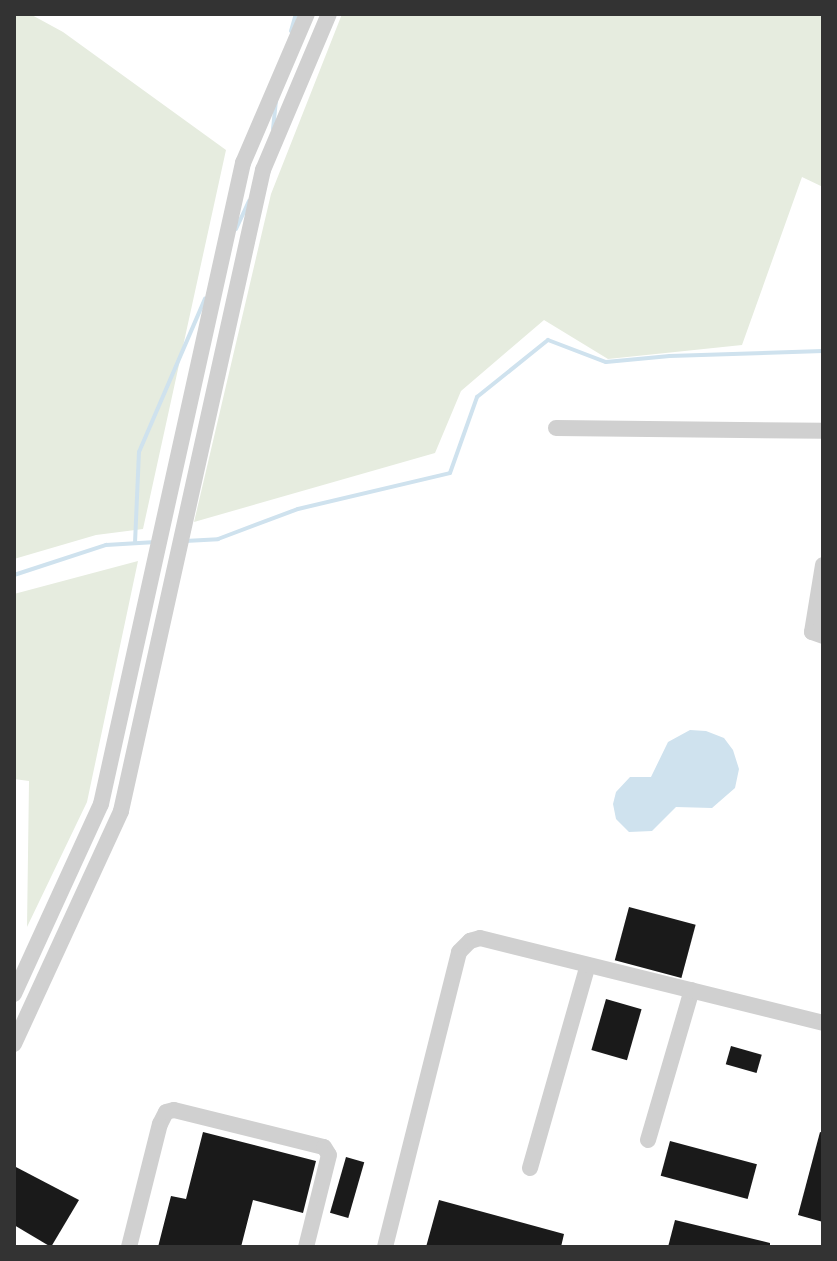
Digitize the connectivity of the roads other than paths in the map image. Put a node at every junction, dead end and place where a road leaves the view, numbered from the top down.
1 (307, 14) edge
2 (329, 14) edge
3 (556, 428) dead end
4 (823, 431) edge
5 (823, 565) edge
6 (823, 636) edge
7 (588, 965) junction
8 (692, 990) junction
9 (14, 994) edge
10 (823, 1023) edge
11 (14, 1044) edge
12 (648, 1140) dead end
13 (530, 1168) dead end
14 (129, 1247) edge
15 (306, 1247) edge
16 (385, 1247) edge

1 - 9 street
2 - 11 street
3 - 4 street
5 - 6 street
7 - 8 street
7 - 13 street
7 - 16 street
8 - 10 street
8 - 12 street
14 - 15 street

